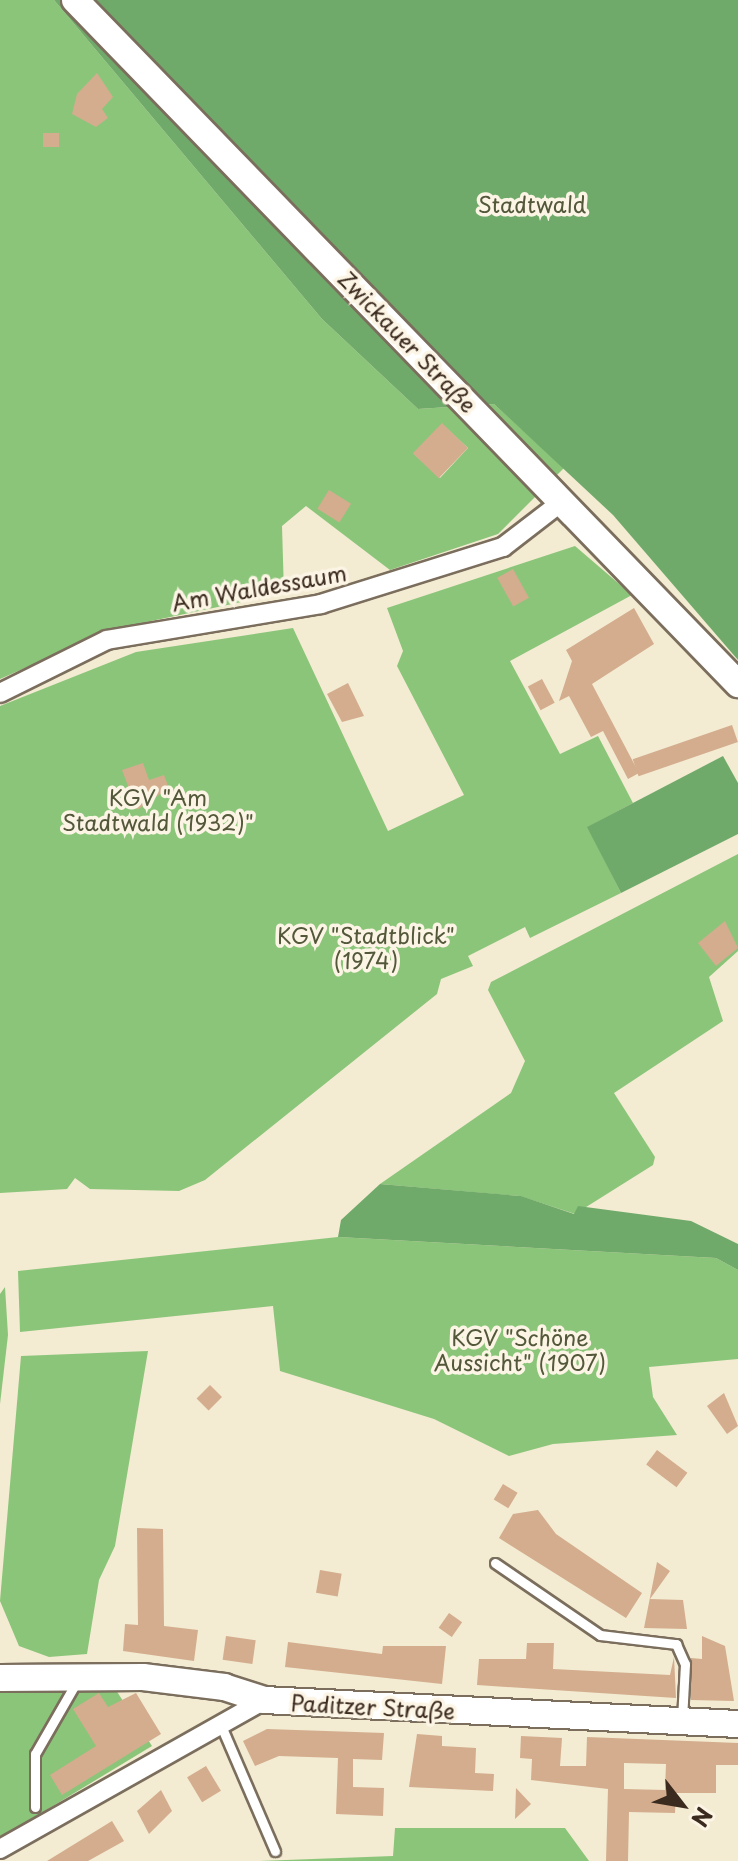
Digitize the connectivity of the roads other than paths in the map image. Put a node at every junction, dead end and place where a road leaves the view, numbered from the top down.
1 (75, 0) edge
2 (564, 500) junction
3 (738, 684) edge
4 (0, 693) edge
5 (495, 1563) dead end
6 (0, 1678) edge
7 (78, 1680) junction
8 (264, 1700) junction
9 (682, 1722) junction
10 (738, 1724) edge
11 (222, 1728) junction
12 (35, 1807) dead end
13 (0, 1849) edge
14 (275, 1851) dead end

1 - 2 street, Zwickauer Straße
2 - 3 street, Zwickauer Straße
2 - 4 street, Am Waldessaum
5 - 9 lane
6 - 7 street
7 - 8 street
7 - 12 lane
8 - 9 street, Paditzer Straße
8 - 11 street, Paditzer Straße
9 - 10 street, Paditzer Straße
11 - 13 street, Paditzer Straße
11 - 14 lane

